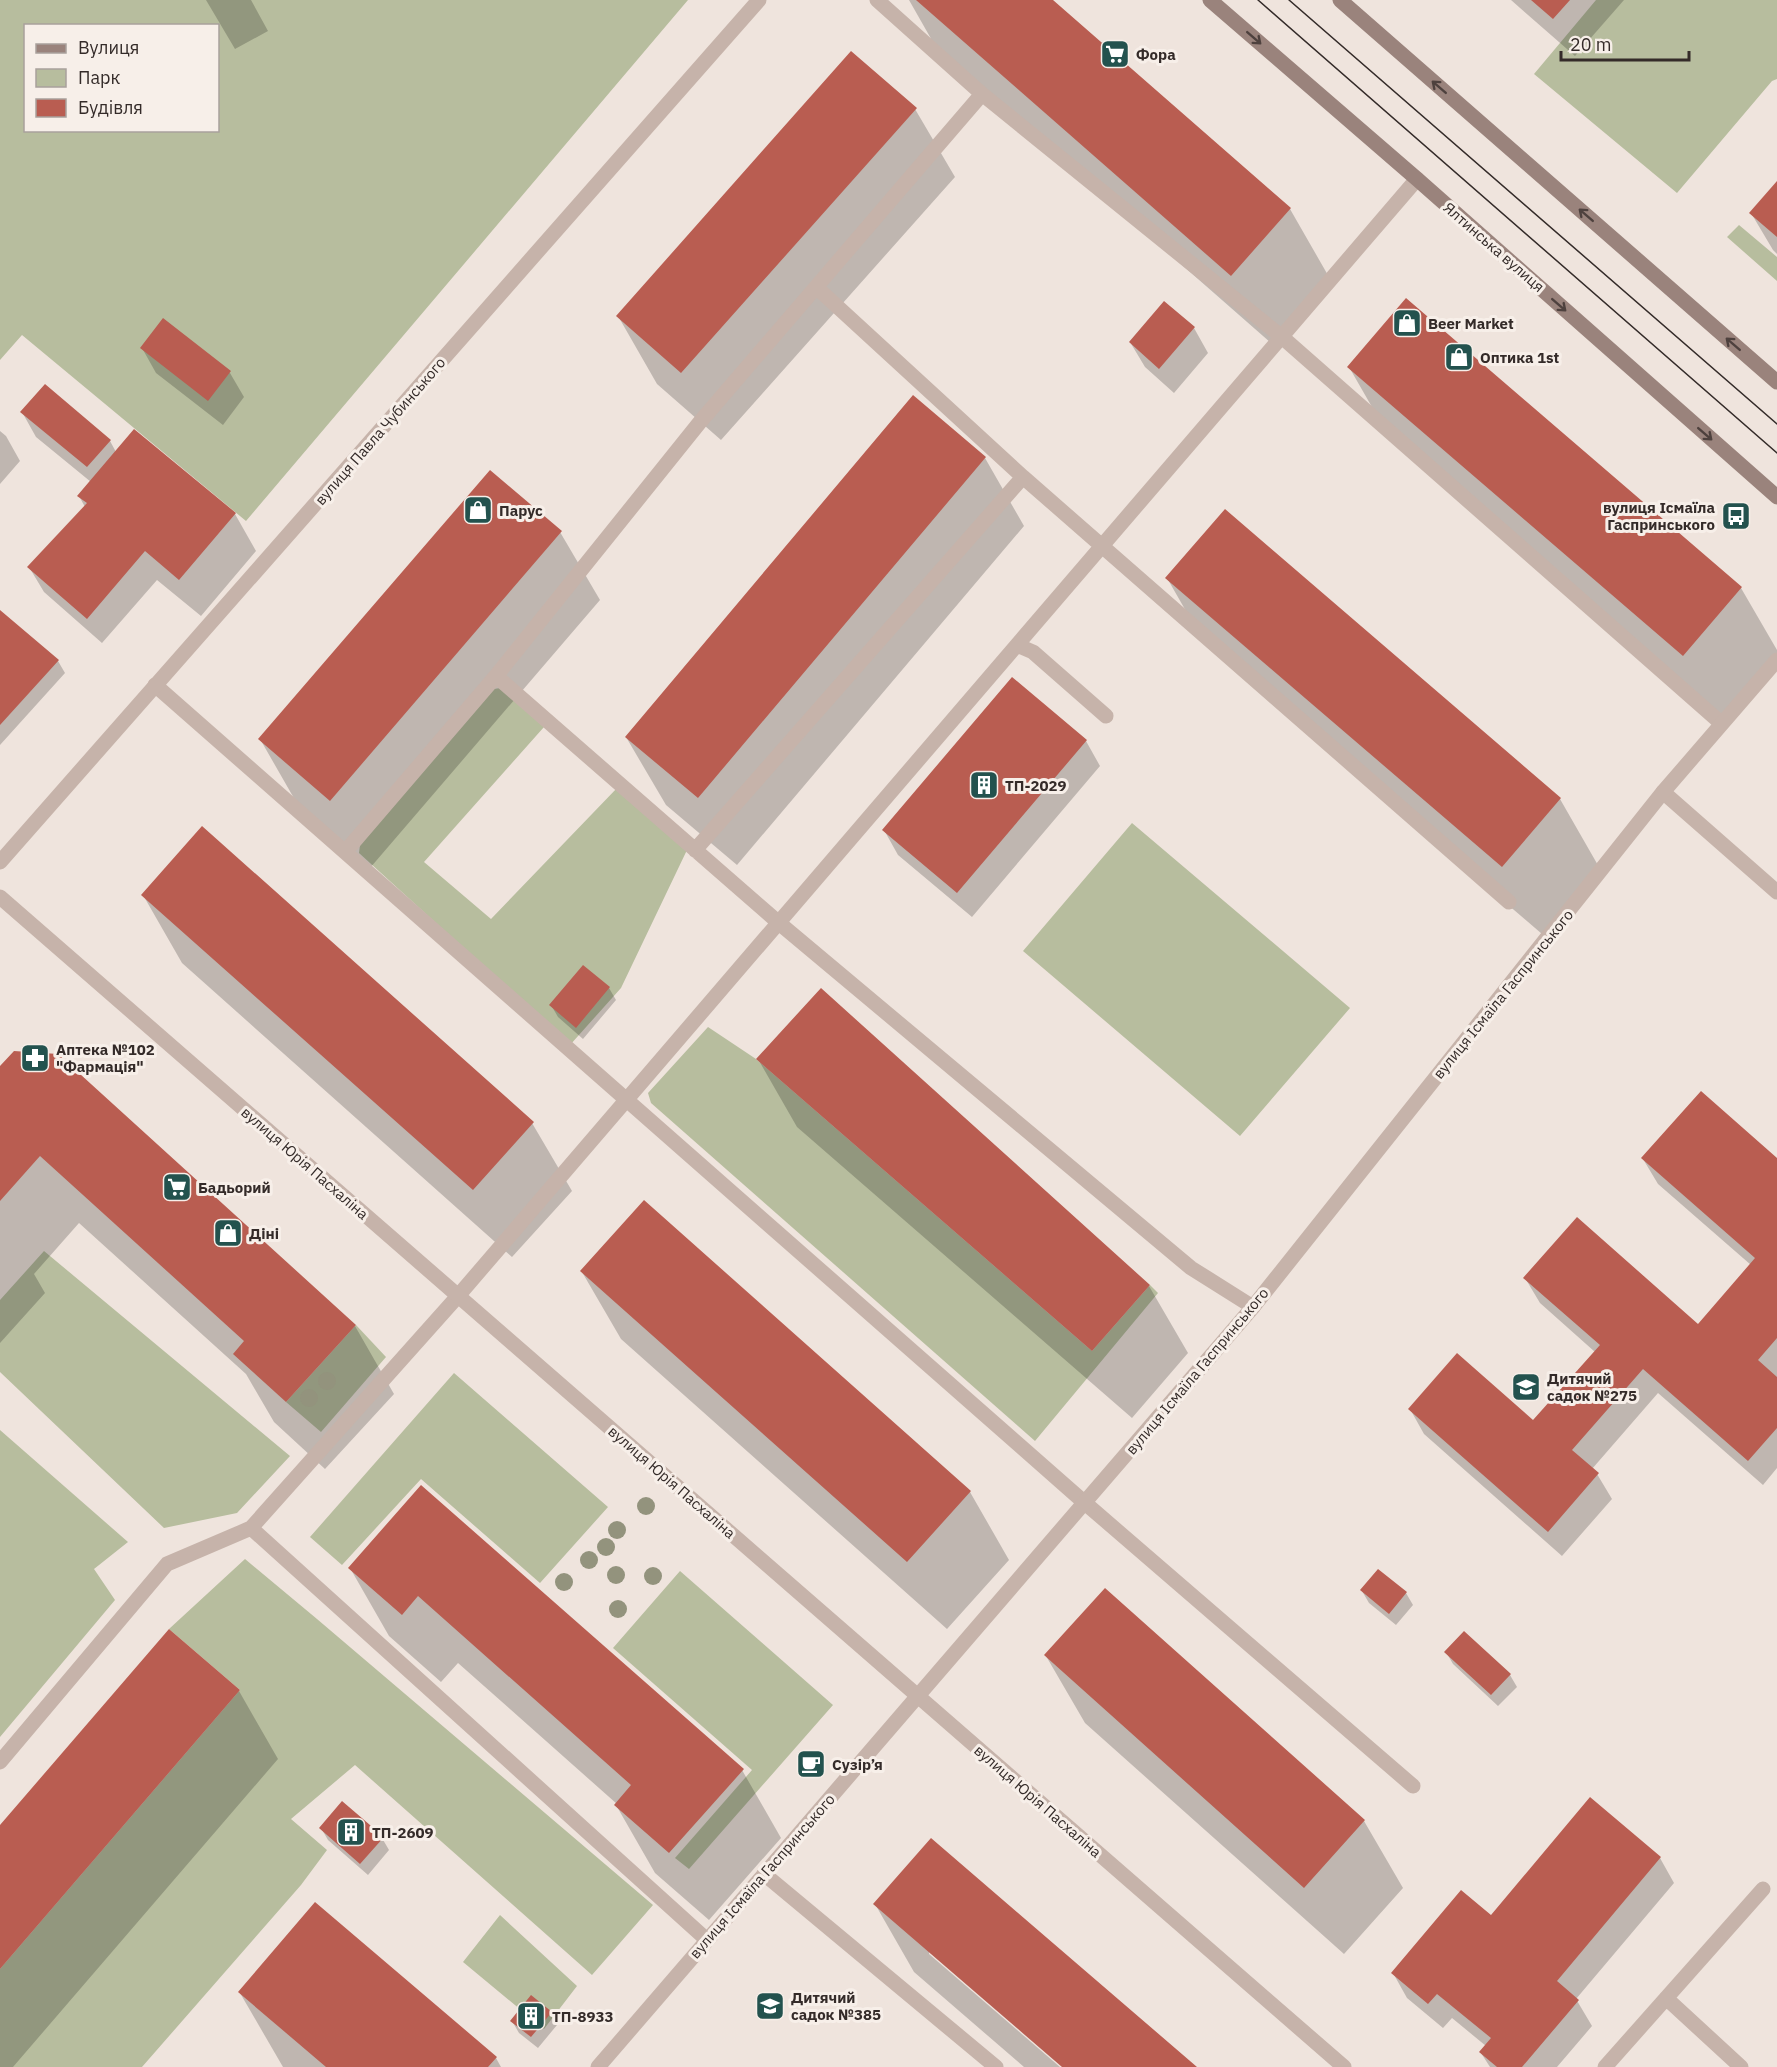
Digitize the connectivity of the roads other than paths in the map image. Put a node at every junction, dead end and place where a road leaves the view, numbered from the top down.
1 (759, 0) edge
2 (877, 0) edge
3 (1210, 0) edge
4 (1340, 0) edge
5 (982, 94) junction
6 (1417, 179) junction
7 (816, 287) junction
8 (1282, 337) junction
9 (1777, 382) edge
10 (1023, 477) junction
11 (1777, 497) edge
12 (1102, 546) junction
13 (1017, 645) junction
14 (1777, 660) edge
15 (496, 676) junction
16 (155, 685) junction
17 (1106, 716) dead end
18 (1721, 723) junction
19 (1663, 792) junction
20 (695, 850) junction
21 (345, 852) junction
22 (0, 862) edge
23 (1777, 892) edge
24 (0, 897) edge
25 (1509, 902) dead end
26 (778, 923) junction
27 (627, 1100) junction
28 (458, 1296) junction
29 (1253, 1307) junction
30 (1085, 1503) junction
31 (251, 1528) junction
32 (918, 1696) junction
33 (0, 1762) edge
34 (1413, 1786) dead end
35 (764, 1874) junction
36 (1763, 1889) dead end
37 (707, 1940) junction
38 (1666, 1998) junction
39 (597, 2067) edge
40 (996, 2067) edge
41 (1344, 2067) edge
42 (1605, 2067) edge
43 (1741, 2067) edge

1 - 16 street, вулиця Павла Чубинського
2 - 5 street
3 -> 6 street, Ялтинська вулиця
9 -> 4 street
5 - 7 street
5 - 8 street
6 - 8 street
6 -> 11 street, Ялтинська вулиця
7 - 10 street
7 - 15 street
8 - 12 street
8 - 18 street
10 - 12 street
10 - 20 street
12 - 13 street
12 - 25 street
13 - 17 street
13 - 26 street
14 - 18 street, вулиця Ісмаїла Гаспринського
15 - 20 street
15 - 21 street
16 - 21 street
16 - 22 street, вулиця Павла Чубинського
18 - 19 street, вулиця Ісмаїла Гаспринського
19 - 23 street
19 - 29 street, вулиця Ісмаїла Гаспринського
20 - 26 street
21 - 27 street
24 - 28 street, вулиця Юрія Пасхаліна
26 - 27 street
26 - 29 street
27 - 28 street
27 - 30 street
28 - 31 street
28 - 32 street, вулиця Юрія Пасхаліна
29 - 30 street, вулиця Ісмаїла Гаспринського
30 - 32 street, вулиця Ісмаїла Гаспринського
30 - 34 street
31 - 33 street
31 - 37 street
32 - 35 street, вулиця Ісмаїла Гаспринського
32 - 41 street, вулиця Юрія Пасхаліна
35 - 37 street, вулиця Ісмаїла Гаспринського
35 - 40 street
36 - 38 street
37 - 39 street, вулиця Ісмаїла Гаспринського
38 - 42 street
38 - 43 street

